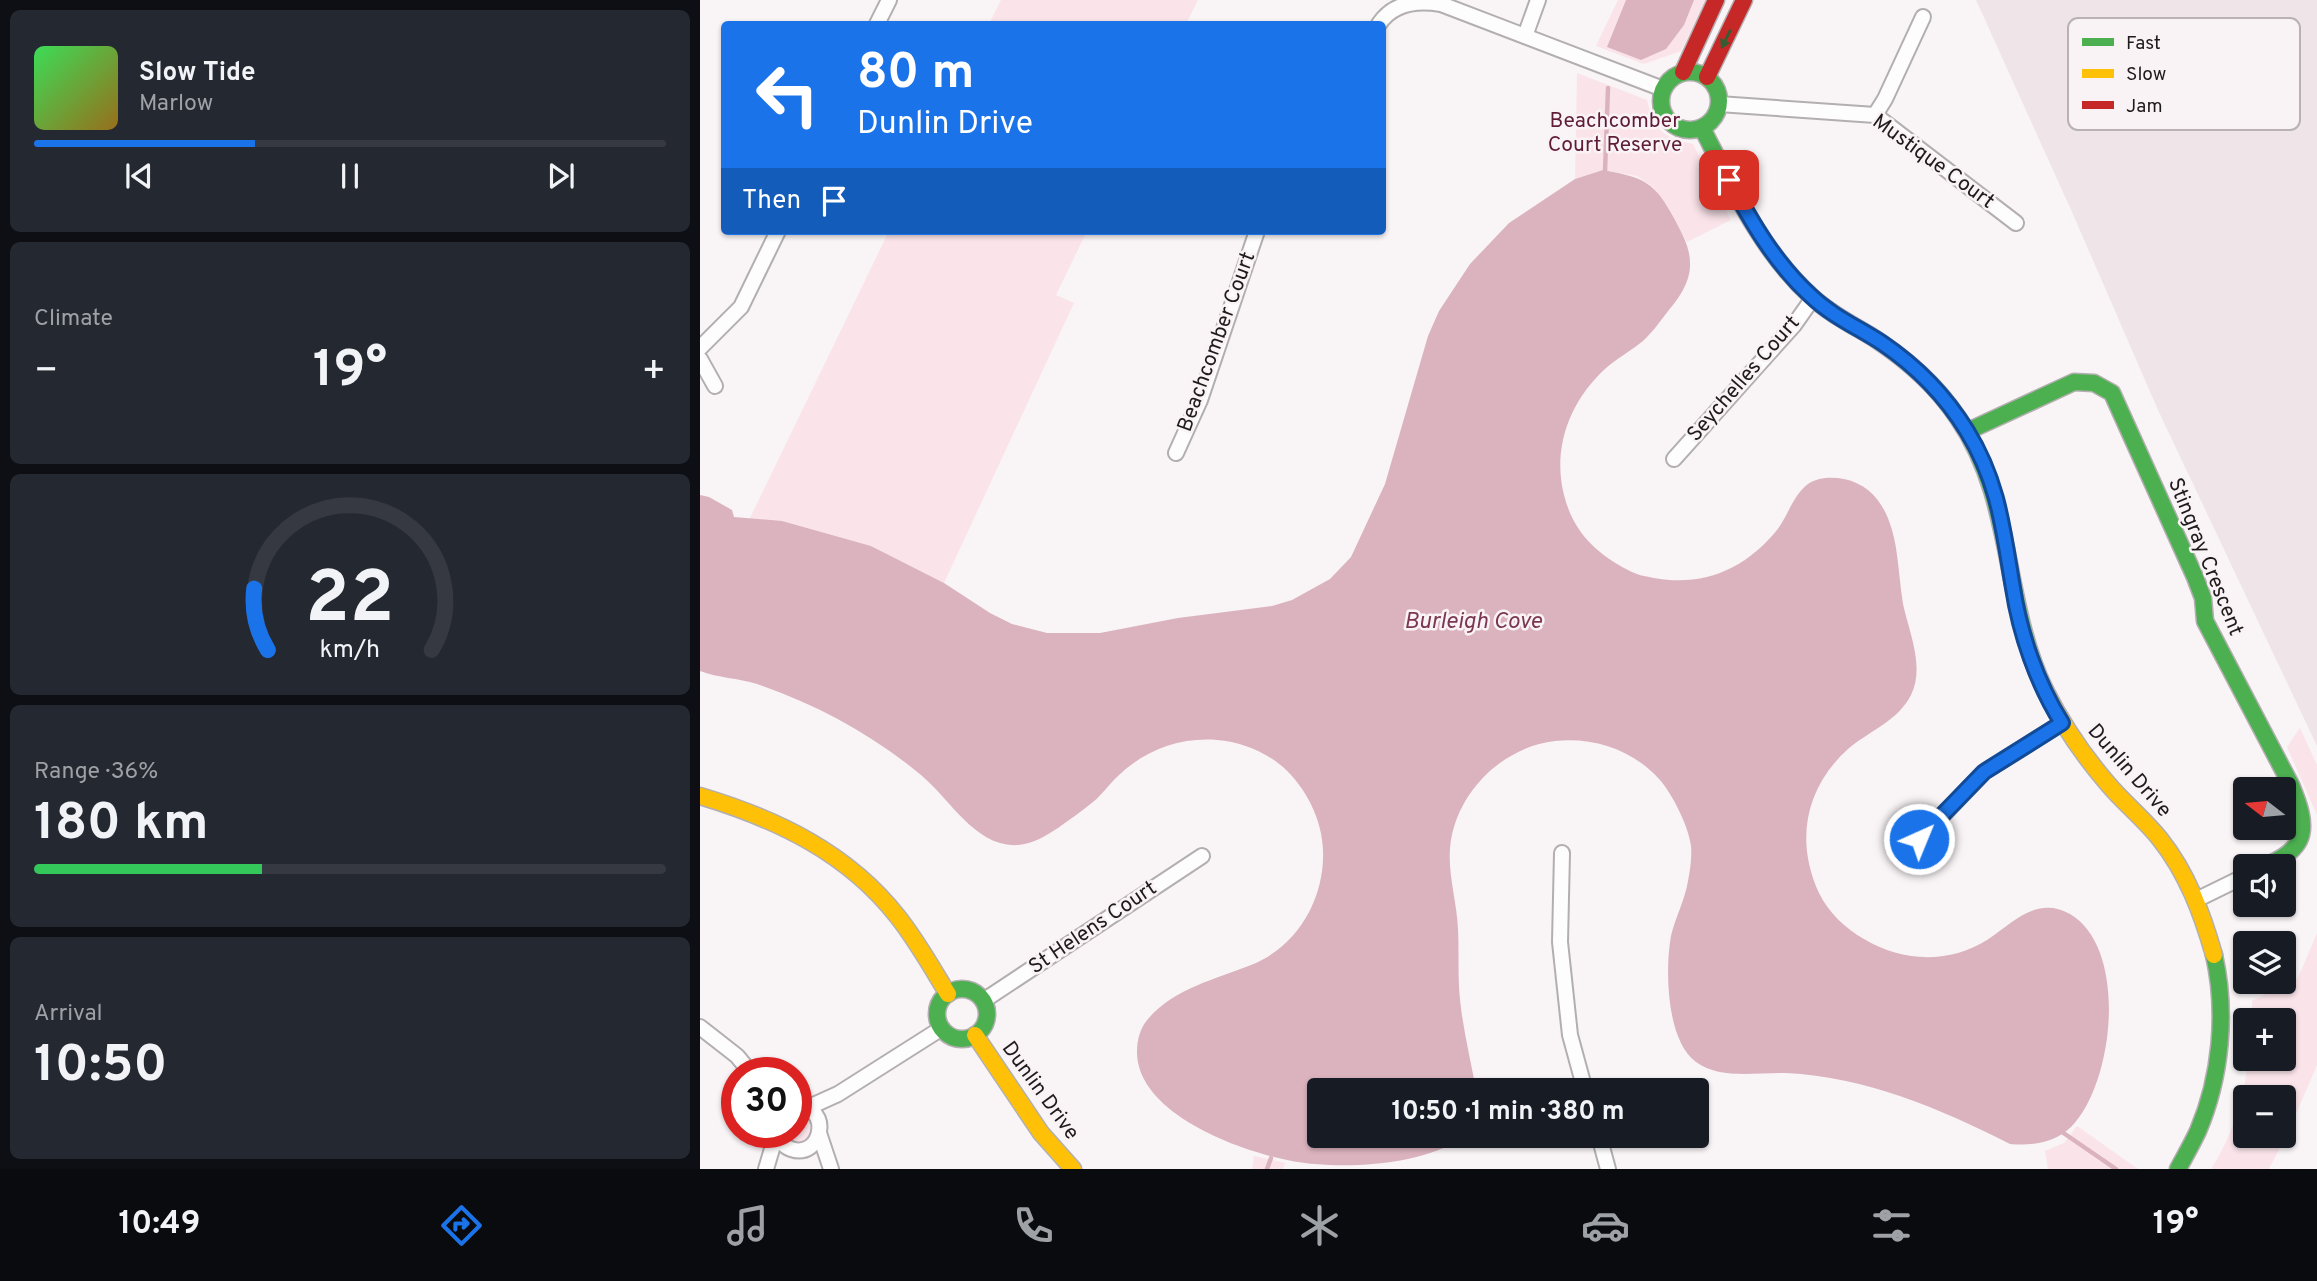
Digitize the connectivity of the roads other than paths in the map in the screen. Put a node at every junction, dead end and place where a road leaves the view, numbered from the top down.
1 (889, 0) edge
2 (1538, 0) edge
3 (1716, 0) edge
4 (1744, 0) edge
5 (1406, 2) edge
6 (1923, 17) dead end
7 (878, 21) edge
8 (1382, 21) edge
9 (1525, 36) junction
10 (1683, 72) junction
11 (1707, 77) junction
12 (1663, 89) junction
13 (1719, 104) junction
14 (1875, 115) junction
15 (1702, 128) junction
16 (2016, 223) dead end
17 (776, 235) edge
18 (1257, 235) edge
19 (1813, 298) junction
20 (700, 348) edge
21 (700, 359) edge
22 (715, 386) dead end
23 (1968, 431) junction
24 (1176, 453) dead end
25 (1674, 459) dead end
26 (2062, 723) junction
27 (700, 796) edge
28 (1919, 839) dead end
29 (1562, 853) dead end
30 (2290, 854) edge
31 (1202, 856) dead end
32 (2233, 882) edge
33 (2196, 900) junction
34 (948, 994) junction
35 (983, 1001) junction
36 (700, 1027) edge
37 (942, 1028) junction
38 (975, 1035) junction
39 (738, 1057) edge
40 (1583, 1078) edge
41 (838, 1094) junction
42 (812, 1103) edge
43 (812, 1112) edge
44 (819, 1128) junction
45 (772, 1148) edge
46 (1602, 1148) edge
47 (796, 1149) junction
48 (831, 1168) edge
49 (766, 1169) edge
50 (1073, 1169) edge
51 (1608, 1169) edge
52 (2178, 1169) edge

1 - 7 street
2 - 9 street
3 - 10 street
4 -> 11 street
5 - 8 street
5 - 9 street
6 - 14 street
9 - 12 street
10 - 11 street
10 - 12 street
11 - 13 street
12 - 15 street
13 - 14 street, Mustique Court
13 - 15 street
14 - 16 street, Mustique Court
15 - 19 street, Dunlin Drive
17 - 20 street
18 - 24 street, Beachcomber Court
19 - 23 street, Dunlin Drive
19 - 25 street, Seychelles Court
21 - 22 street
23 - 26 street, Dunlin Drive
23 - 30 street, Stingray Crescent
26 - 28 street
26 - 33 street, Dunlin Drive
27 - 34 street
29 - 40 street
31 - 35 street, St Helens Court
32 - 33 street
33 - 52 street, Dunlin Drive
34 - 35 street
34 - 37 street
35 - 38 street, Dunlin Drive
36 - 39 street
37 - 38 street, Dunlin Drive
37 - 41 street
38 - 50 street, Dunlin Drive
41 - 42 street
41 - 44 street
43 - 44 street
44 - 47 street
44 - 48 street
45 - 49 street
46 - 51 street
47 - 48 street
47 - 49 street

